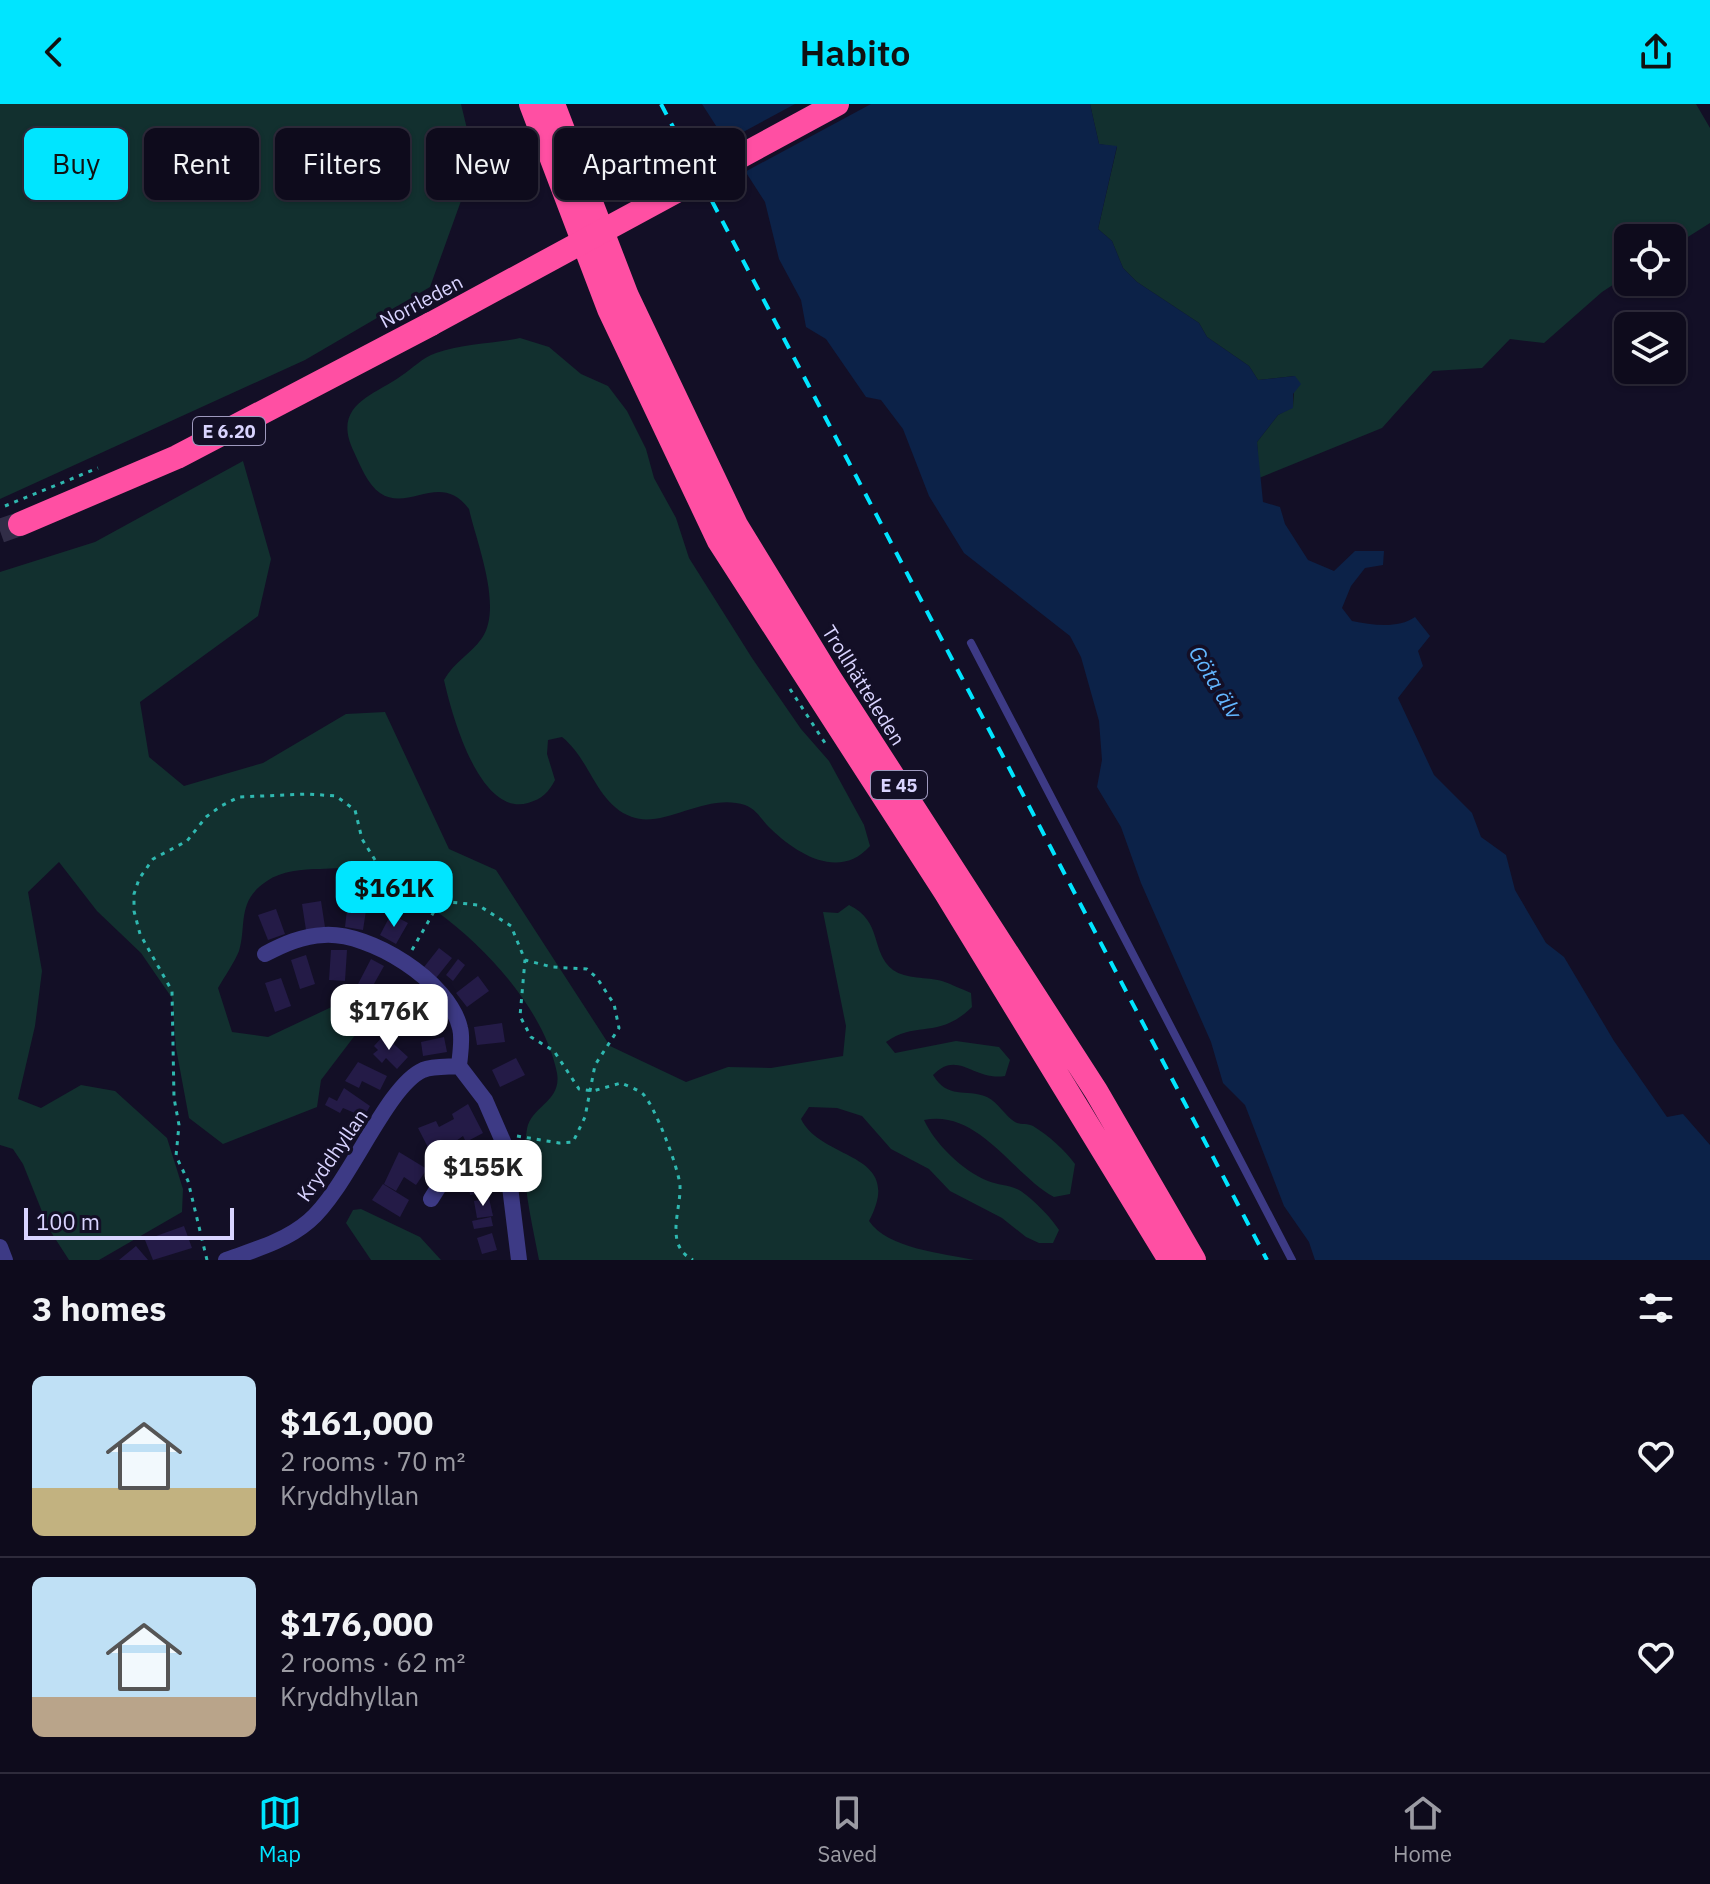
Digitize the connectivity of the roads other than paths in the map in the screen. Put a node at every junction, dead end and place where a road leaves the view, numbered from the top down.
1 (531, 104) edge
2 (553, 104) edge
3 (837, 104) edge
4 (13, 515) tunnel mouth
5 (971, 643) dead end
6 (265, 954) dead end
7 (459, 1066) junction
8 (505, 1146) junction
9 (431, 1199) dead end
10 (0, 1247) edge
11 (5, 1260) edge
12 (226, 1260) edge
13 (519, 1260) edge
14 (1170, 1260) edge
15 (1194, 1260) edge
16 (1292, 1260) edge

1 - 14 highway, E 45
2 - 15 highway, Trollhätteleden / E 45
3 - 4 highway, Norrleden / E 6.20, bridge
5 - 16 lane
6 - 7 street
7 - 8 street
7 - 12 street, Kryddhyllan
8 - 9 street
8 - 13 street
10 - 11 street

